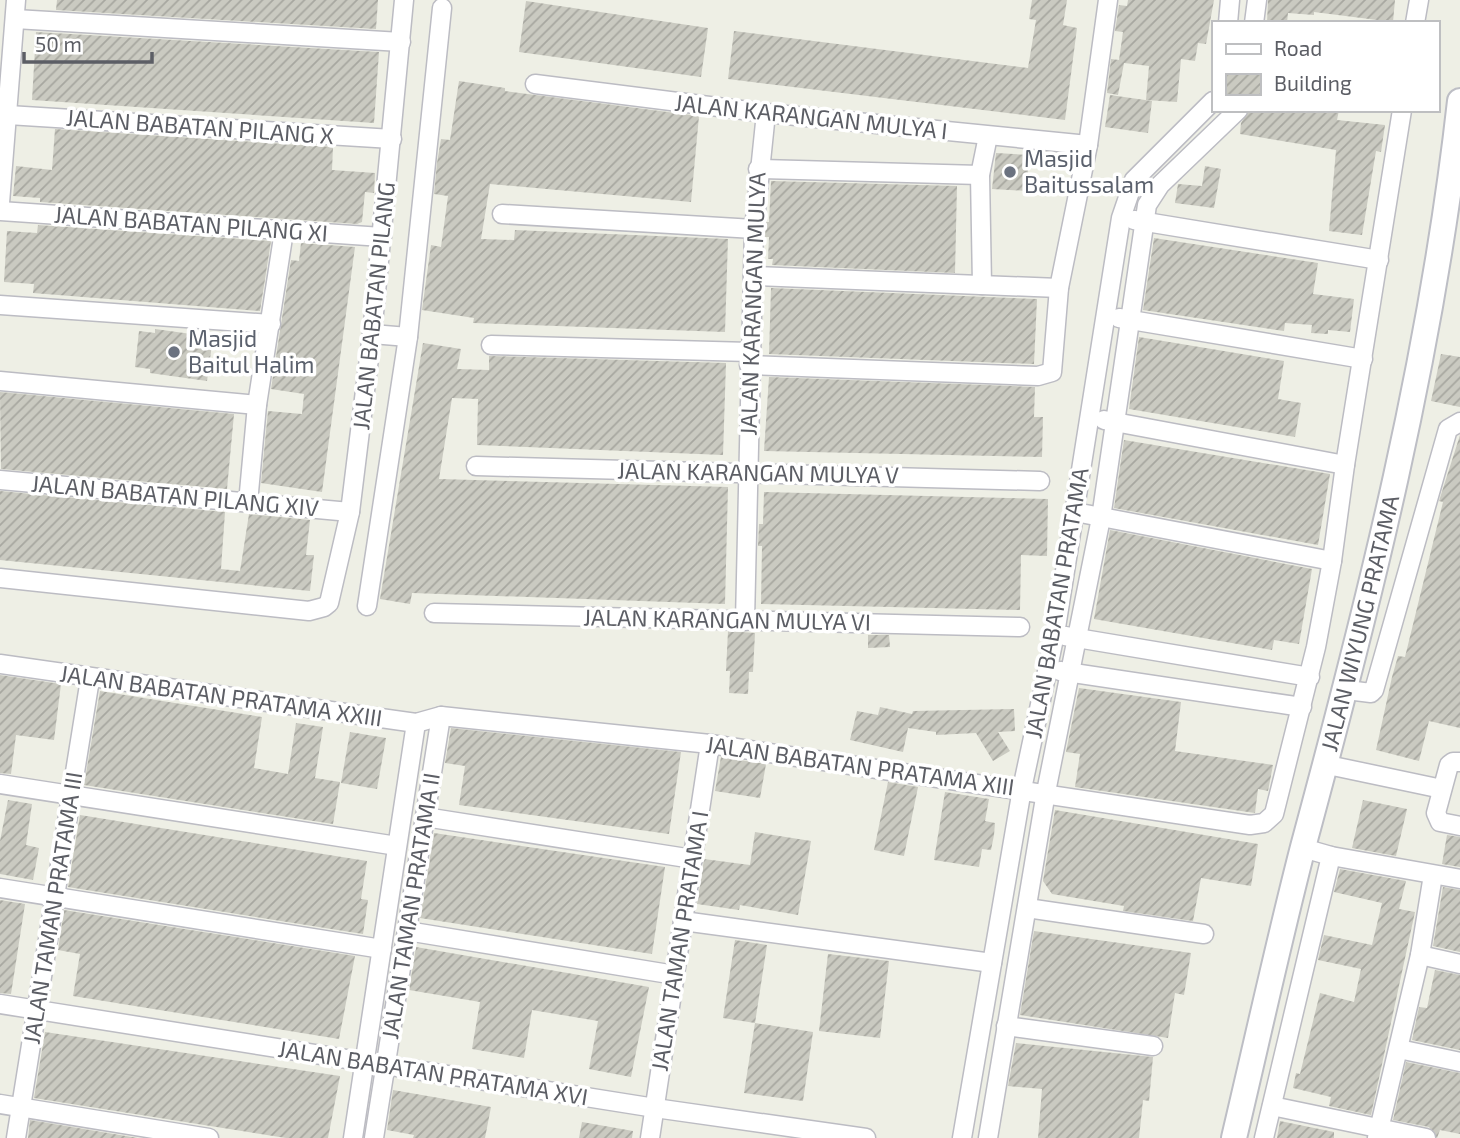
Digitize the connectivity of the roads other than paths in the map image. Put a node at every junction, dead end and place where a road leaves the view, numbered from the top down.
1 (16, 0) edge
2 (404, 0) edge
3 (1108, 0) edge
4 (1230, 0) edge
5 (1257, 0) edge
6 (1419, 0) edge
7 (442, 8) dead end
8 (15, 19) junction
9 (1228, 21) edge
10 (1254, 21) edge
11 (1415, 21) edge
12 (401, 42) junction
13 (535, 84) dead end
14 (1460, 101) edge
15 (1212, 102) edge
16 (1236, 112) edge
17 (1402, 112) edge
18 (766, 113) junction
19 (8, 115) junction
20 (988, 136) junction
21 (392, 139) junction
22 (1088, 145) junction
23 (758, 169) junction
24 (980, 175) junction
25 (0, 203) edge
26 (0, 211) edge
27 (502, 214) dead end
28 (1121, 218) junction
29 (1144, 221) junction
30 (754, 229) junction
31 (284, 231) junction
32 (382, 237) junction
33 (1379, 260) junction
34 (752, 276) junction
35 (982, 285) junction
36 (1059, 288) junction
37 (0, 305) edge
38 (1105, 315) junction
39 (1129, 320) junction
40 (271, 324) junction
41 (391, 336) junction
42 (491, 345) dead end
43 (750, 358) junction
44 (1363, 359) junction
45 (0, 381) edge
46 (257, 405) junction
47 (1090, 417) junction
48 (1115, 422) junction
49 (1454, 425) edge
50 (1345, 465) junction
51 (476, 466) dead end
52 (747, 473) junction
53 (0, 480) edge
54 (1040, 481) dead end
55 (248, 503) junction
56 (350, 512) junction
57 (1075, 512) junction
58 (1101, 518) junction
59 (1332, 561) junction
60 (0, 578) edge
61 (368, 606) dead end
62 (435, 614) dead end
63 (745, 621) junction
64 (1020, 627) dead end
65 (1055, 634) junction
66 (1075, 638) junction
67 (0, 664) edge
68 (1048, 668) junction
69 (1069, 673) junction
70 (1310, 677) junction
71 (90, 679) junction
72 (1347, 690) junction
73 (1302, 707) junction
74 (441, 716) junction
75 (416, 723) junction
76 (710, 744) junction
77 (1460, 762) edge
78 (1328, 765) junction
79 (0, 784) edge
80 (1022, 789) junction
81 (1442, 789) junction
82 (1046, 792) junction
83 (71, 795) junction
84 (1274, 814) joint
85 (425, 817) junction
86 (1460, 826) edge
87 (397, 846) junction
88 (1303, 848) junction
89 (1331, 856) junction
90 (693, 859) junction
91 (1433, 874) junction
92 (1460, 879) edge
93 (0, 888) edge
94 (55, 897) junction
95 (1027, 908) junction
96 (683, 920) junction
97 (407, 931) junction
98 (1204, 934) dead end
99 (382, 949) junction
100 (1420, 955) junction
101 (992, 963) junction
102 (1460, 964) edge
103 (675, 975) junction
104 (0, 1004) edge
105 (37, 1010) junction
106 (1006, 1026) junction
107 (1153, 1046) dead end
108 (1399, 1049) junction
109 (1460, 1062) edge
110 (364, 1063) junction
111 (385, 1066) junction
112 (0, 1104) edge
113 (1272, 1106) junction
114 (21, 1108) junction
115 (655, 1108) junction
116 (1378, 1133) edge
117 (16, 1138) edge
118 (209, 1138) edge
119 (353, 1138) edge
120 (374, 1138) edge
121 (650, 1138) edge
122 (866, 1138) edge
123 (962, 1138) edge
124 (988, 1138) edge
125 (1234, 1138) edge
126 (1264, 1138) edge
127 (1426, 1138) edge

1 - 8 street
2 - 12 street, JALAN BABATAN PILANG
3 - 22 street
4 - 9 street
5 - 10 street
6 - 11 street
7 - 41 street
8 - 12 street
8 - 19 street
12 - 21 street, JALAN BABATAN PILANG
13 - 18 street, JALAN KARANGAN MULYA I
14 - 72 street, JALAN WIYUNG PRATAMA
15 - 28 street, JALAN BABATAN PRATAMA
16 - 29 street, JALAN BABATAN PRATAMA
17 - 33 street, JALAN WIYUNG PRATAMA
18 - 20 street, JALAN KARANGAN MULYA I
18 - 23 street, JALAN KARANGAN MULYA
19 - 21 street, JALAN BABATAN PILANG X
19 - 25 street
20 - 22 street, JALAN KARANGAN MULYA I
20 - 24 street
21 - 32 street, JALAN BABATAN PILANG
22 - 36 street
23 - 24 street, JALAN KARANGAN MULYA I
23 - 30 street, JALAN KARANGAN MULYA
24 - 35 street
26 - 31 street, JALAN BABATAN PILANG XI
27 - 30 street
28 - 29 street
28 - 38 street, JALAN BABATAN PRATAMA
29 - 33 street
29 - 39 street, JALAN BABATAN PRATAMA
30 - 34 street, JALAN KARANGAN MULYA
31 - 32 street, JALAN BABATAN PILANG XI
31 - 40 street
32 - 41 street, JALAN BABATAN PILANG
33 - 44 street, JALAN WIYUNG PRATAMA
34 - 35 street
34 - 43 street, JALAN KARANGAN MULYA
35 - 36 street
36 - 43 street
37 - 40 street
38 - 39 street
38 - 47 street, JALAN BABATAN PRATAMA
39 - 44 street
39 - 48 street, JALAN BABATAN PRATAMA
40 - 46 street
41 - 56 street, JALAN BABATAN PILANG
41 - 61 street
42 - 43 street
43 - 52 street, JALAN KARANGAN MULYA
44 - 50 street, JALAN WIYUNG PRATAMA
45 - 46 street
46 - 55 street
47 - 48 street
47 - 57 street, JALAN BABATAN PRATAMA
48 - 50 street
48 - 58 street, JALAN BABATAN PRATAMA
49 - 72 street
50 - 59 street, JALAN WIYUNG PRATAMA
51 - 52 street, JALAN KARANGAN MULYA V
52 - 54 street, JALAN KARANGAN MULYA V
52 - 63 street, JALAN KARANGAN MULYA
53 - 55 street, JALAN BABATAN PILANG XIV
55 - 56 street, JALAN BABATAN PILANG XIV
56 - 60 street, JALAN BABATAN PILANG
57 - 58 street
57 - 65 street, JALAN BABATAN PRATAMA
58 - 59 street
58 - 66 street, JALAN BABATAN PRATAMA
59 - 70 street, JALAN WIYUNG PRATAMA
62 - 63 street, JALAN KARANGAN MULYA VI
63 - 64 street, JALAN KARANGAN MULYA VI
65 - 66 street
65 - 68 street, JALAN BABATAN PRATAMA
66 - 69 street, JALAN BABATAN PRATAMA
66 - 70 street
67 - 71 street, JALAN BABATAN PRATAMA XXIII
68 - 69 street
68 - 80 street, JALAN BABATAN PRATAMA
69 - 73 street
69 - 82 street, JALAN BABATAN PRATAMA
70 - 73 street, JALAN WIYUNG PRATAMA
71 - 75 street, JALAN BABATAN PRATAMA XXIII
71 - 83 street, JALAN TAMAN PRATAMA III
72 - 78 street, JALAN WIYUNG PRATAMA
73 - 84 street, JALAN WIYUNG PRATAMA
74 - 75 street, JALAN BABATAN PRATAMA XXIII
74 - 76 street, JALAN BABATAN PRATAMA XIII
74 - 85 street, JALAN TAMAN PRATAMA II
75 - 87 street, JALAN TAMAN PRATAMA II
76 - 80 street, JALAN BABATAN PRATAMA XIII
76 - 90 street, JALAN TAMAN PRATAMA I
77 - 81 street
78 - 81 street
78 - 88 street, JALAN WIYUNG PRATAMA
79 - 83 street
80 - 82 street, JALAN BABATAN PRATAMA XIII
80 - 101 street, JALAN BABATAN PRATAMA
81 - 86 street
82 - 84 street, JALAN BABATAN PRATAMA XIII
82 - 95 street, JALAN BABATAN PRATAMA
83 - 87 street
83 - 94 street, JALAN TAMAN PRATAMA III
85 - 90 street
85 - 97 street, JALAN TAMAN PRATAMA II
87 - 99 street, JALAN TAMAN PRATAMA II
88 - 89 street
88 - 125 street, JALAN WIYUNG PRATAMA
89 - 91 street
89 - 113 street
90 - 96 street, JALAN TAMAN PRATAMA I
91 - 92 street
91 - 100 street
93 - 94 street
94 - 99 street
94 - 105 street, JALAN TAMAN PRATAMA III
95 - 98 street
95 - 106 street, JALAN BABATAN PRATAMA
96 - 101 street
96 - 103 street, JALAN TAMAN PRATAMA I
97 - 103 street
97 - 111 street, JALAN TAMAN PRATAMA II
99 - 110 street, JALAN TAMAN PRATAMA II
100 - 102 street
100 - 108 street
101 - 123 street, JALAN BABATAN PRATAMA
103 - 115 street, JALAN TAMAN PRATAMA I
104 - 105 street, JALAN BABATAN PRATAMA XVI
105 - 110 street, JALAN BABATAN PRATAMA XVI
105 - 114 street, JALAN TAMAN PRATAMA III
106 - 107 street
106 - 124 street, JALAN BABATAN PRATAMA
108 - 109 street
108 - 116 street
110 - 111 street, JALAN BABATAN PRATAMA XVI
110 - 119 street, JALAN TAMAN PRATAMA II
111 - 115 street, JALAN BABATAN PRATAMA XVI
111 - 120 street, JALAN TAMAN PRATAMA II
112 - 114 street
113 - 116 street
113 - 126 street
114 - 117 street, JALAN TAMAN PRATAMA III
114 - 118 street
115 - 121 street, JALAN TAMAN PRATAMA I
115 - 122 street, JALAN BABATAN PRATAMA XVI
116 - 127 street

